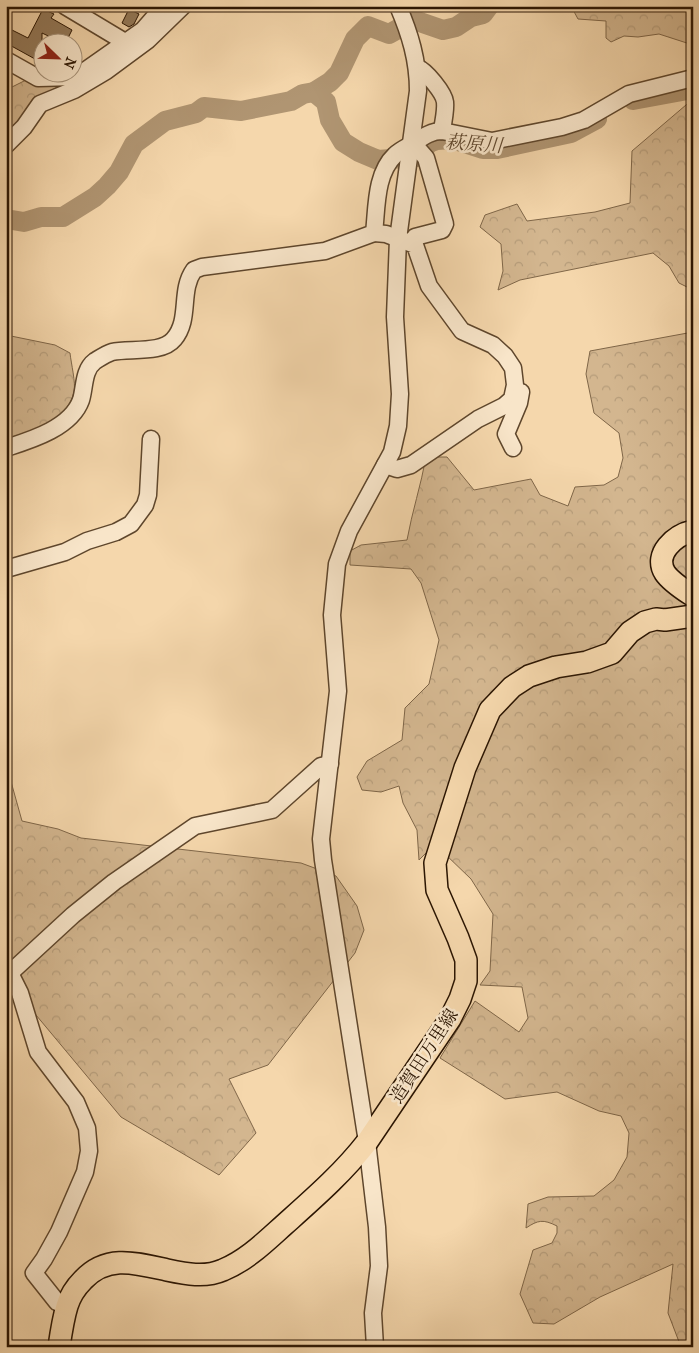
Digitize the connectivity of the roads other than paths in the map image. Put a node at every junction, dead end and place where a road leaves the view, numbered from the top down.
1 (65, 6) edge
2 (164, 6) edge
3 (182, 6) edge
4 (398, 6) edge
5 (125, 42) junction
6 (6, 60) edge
7 (418, 68) junction
8 (693, 78) edge
9 (442, 131) junction
10 (6, 145) edge
11 (416, 151) junction
12 (374, 233) junction
13 (405, 241) junction
14 (512, 368) junction
15 (151, 439) dead end
16 (6, 448) edge
17 (513, 448) dead end
18 (385, 464) junction
19 (693, 530) edge
20 (6, 569) edge
21 (693, 596) edge
22 (693, 616) edge
23 (330, 764) junction
24 (8, 973) edge
25 (367, 1142) junction
26 (67, 1305) junction
27 (59, 1347) edge
28 (375, 1347) edge

1 - 5 street
2 - 5 street
3 - 10 street
4 - 7 street
5 - 6 street
7 - 9 street
7 - 11 street
8 - 9 street
9 - 11 street
11 - 12 street
11 - 13 street
11 - 13 street
12 - 13 street
12 - 16 street
13 - 14 street
13 - 18 street
14 - 17 street
14 - 18 street
15 - 20 street
18 - 23 street
19 - 21 main road
22 - 25 main road, 造賀田万里線
23 - 24 street
23 - 25 street
24 - 26 street
25 - 26 main road, 造賀田万里線
25 - 28 street
26 - 27 main road, 造賀田万里線

